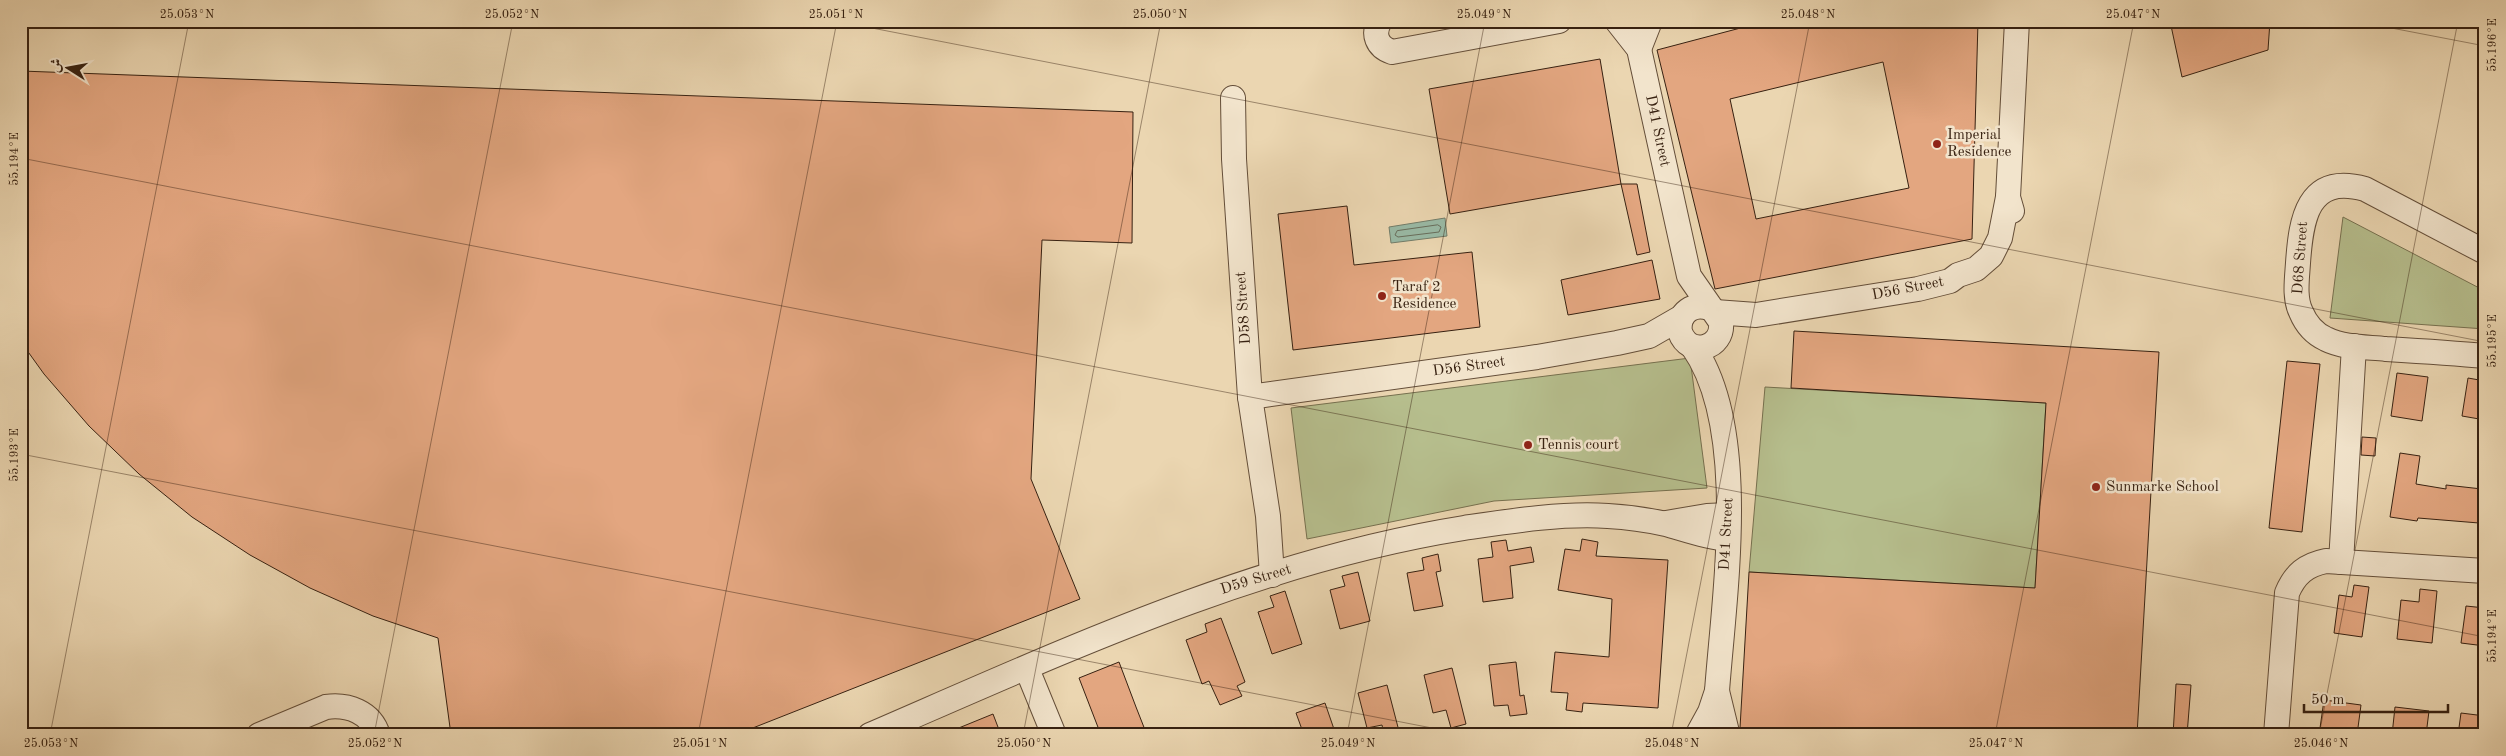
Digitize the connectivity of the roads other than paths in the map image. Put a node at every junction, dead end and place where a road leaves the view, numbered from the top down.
1 (1380, 21) edge
2 (1558, 21) edge
3 (1617, 21) edge
4 (1650, 21) edge
5 (2017, 21) edge
6 (1639, 49) junction
7 (1233, 98) dead end
8 (2485, 252) edge
9 (1690, 276) junction
10 (1683, 315) junction
11 (1707, 331) junction
12 (1649, 336) junction
13 (2354, 346) junction
14 (2485, 356) edge
15 (1250, 397) junction
16 (1728, 514) junction
17 (1665, 524) junction
18 (1728, 539) junction
19 (2341, 562) junction
20 (1283, 571) junction
21 (2485, 571) edge
22 (1027, 668) junction
23 (1717, 691) junction
24 (1728, 733) edge
25 (1697, 734) edge
26 (258, 735) edge
27 (378, 735) edge
28 (870, 735) edge
29 (1054, 735) edge
30 (2276, 735) edge

1 - 2 street
3 - 6 street, D41 Street
4 - 6 street
5 - 11 street, D56 Street
6 - 9 street, D41 Street
7 - 15 street, D58 Street
8 - 13 street, D68 Street
9 - 10 street, D41 Street
9 - 11 street, D41 Street
10 - 11 street, D56 Street
10 - 12 street, D56 Street
11 - 12 street
11 - 16 street, D41 Street
12 - 15 street, D56 Street
13 - 14 street, D68 Street
13 - 19 street
15 - 20 street, D58 Street
16 - 17 street, D59 Street
16 - 18 street, D41 Street
17 - 18 street, D59 Street
17 - 20 street, D59 Street
18 - 23 street, D41 Street
19 - 21 street
19 - 30 street
20 - 22 street, D59 Street
22 - 28 street, D59 Street
22 - 29 street
23 - 24 street, D41 Street
23 - 25 street, D41 Street
24 - 25 street
26 - 27 street

